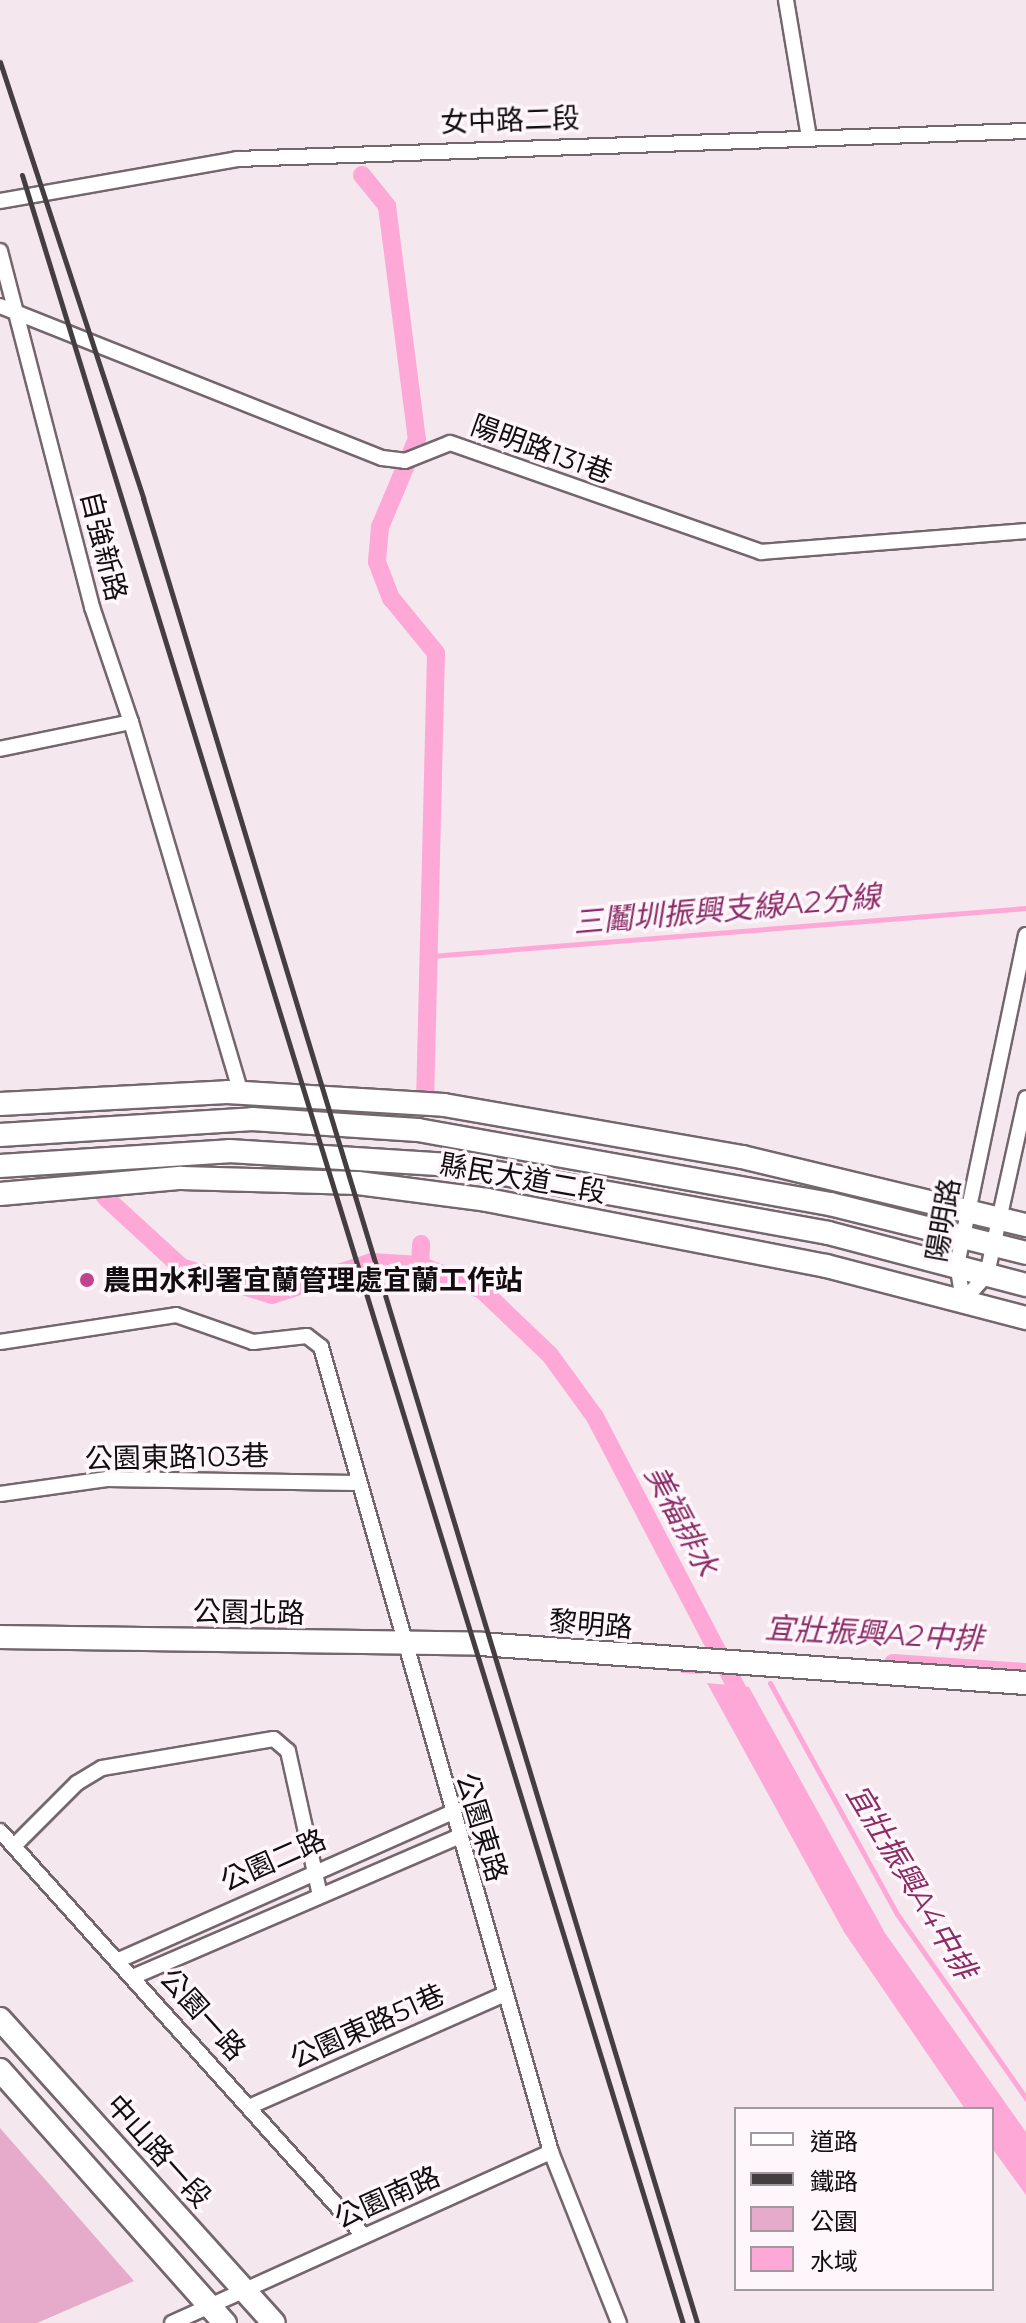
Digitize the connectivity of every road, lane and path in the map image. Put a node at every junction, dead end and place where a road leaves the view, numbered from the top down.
1 (786, 0) edge
2 (1026, 131) edge
3 (809, 137) junction
4 (0, 201) edge
5 (0, 251) edge
6 (0, 306) edge
7 (18, 310) junction
8 (1026, 531) edge
9 (131, 722) junction
10 (0, 749) edge
11 (1026, 935) edge
12 (241, 1093) junction
13 (1026, 1098) edge
14 (0, 1104) edge
15 (0, 1135) edge
16 (51, 1160) junction
17 (0, 1166) edge
18 (0, 1194) edge
19 (969, 1210) junction
20 (999, 1219) junction
21 (1026, 1225) edge
22 (963, 1235) junction
23 (994, 1244) junction
24 (1026, 1253) edge
25 (957, 1265) junction
26 (987, 1274) junction
27 (1026, 1285) edge
28 (963, 1301) junction
29 (1026, 1318) edge
30 (0, 1342) edge
31 (355, 1483) junction
32 (0, 1494) edge
33 (0, 1636) edge
34 (401, 1643) junction
35 (496, 1646) joint
36 (1026, 1683) edge
37 (451, 1813) junction
38 (0, 1831) edge
39 (458, 1837) junction
40 (14, 1846) junction
41 (313, 1869) junction
42 (319, 1891) junction
43 (119, 1960) junction
44 (135, 1976) junction
45 (505, 1994) junction
46 (0, 2019) edge
47 (0, 2070) edge
48 (251, 2106) junction
49 (551, 2152) junction
50 (363, 2235) junction
51 (244, 2291) junction
52 (217, 2315) edge
53 (172, 2323) edge
54 (274, 2323) edge
55 (619, 2323) edge

1 - 3 street
2 - 3 street, 女中路二段
3 - 4 street, 女中路二段
5 - 7 street, 自強新路
6 - 7 street, 陽明路131巷
7 - 8 street, 陽明路131巷
7 - 9 street, 自強新路
9 - 10 street
9 - 12 street, 自強新路
11 - 19 street, 陽明路
12 - 14 street, 縣民大道二段
12 - 19 street, 縣民大道二段
13 - 20 street, 陽明路
15 - 22 street, 縣民大道二段
16 - 17 street, 縣民大道二段
16 - 18 street
16 - 25 street, 縣民大道二段
18 - 28 street, 縣民大道二段
19 - 20 street, 縣民大道二段
19 - 22 street, 陽明路
20 - 21 street, 縣民大道二段
20 - 23 street, 陽明路
22 - 23 street, 縣民大道二段
22 - 25 street, 陽明路
23 - 24 street, 縣民大道二段
23 - 26 street, 陽明路
25 - 26 street, 縣民大道二段
25 - 28 street, 陽明路
26 - 27 street, 縣民大道二段
26 - 28 street, 陽明路
28 - 29 street, 縣民大道二段
30 - 31 street, 公園東路
31 - 32 street, 公園東路103巷
31 - 34 street, 公園東路
33 - 34 street, 公園北路
34 - 35 street, 公園北路
34 - 37 street, 公園東路
35 - 36 street, 黎明路
37 - 39 street, 公園東路
37 - 41 street, 公園二路
38 - 40 street, 公園一路
39 - 42 street, 公園二路
39 - 45 street, 公園東路
40 - 41 street
40 - 43 street, 公園一路
41 - 42 street
41 - 43 street, 公園二路
42 - 44 street, 公園二路
43 - 44 street, 公園一路
44 - 48 street, 公園一路
45 - 48 street, 公園東路51巷
45 - 49 street, 公園東路
46 - 51 street, 中山路一段
47 - 52 street
48 - 50 street, 公園一路
49 - 50 street, 公園南路
49 - 55 street, 公園東路
50 - 51 street, 公園南路
51 - 52 street, 公園南路
51 - 54 street, 中山路一段
52 - 53 street, 公園南路

